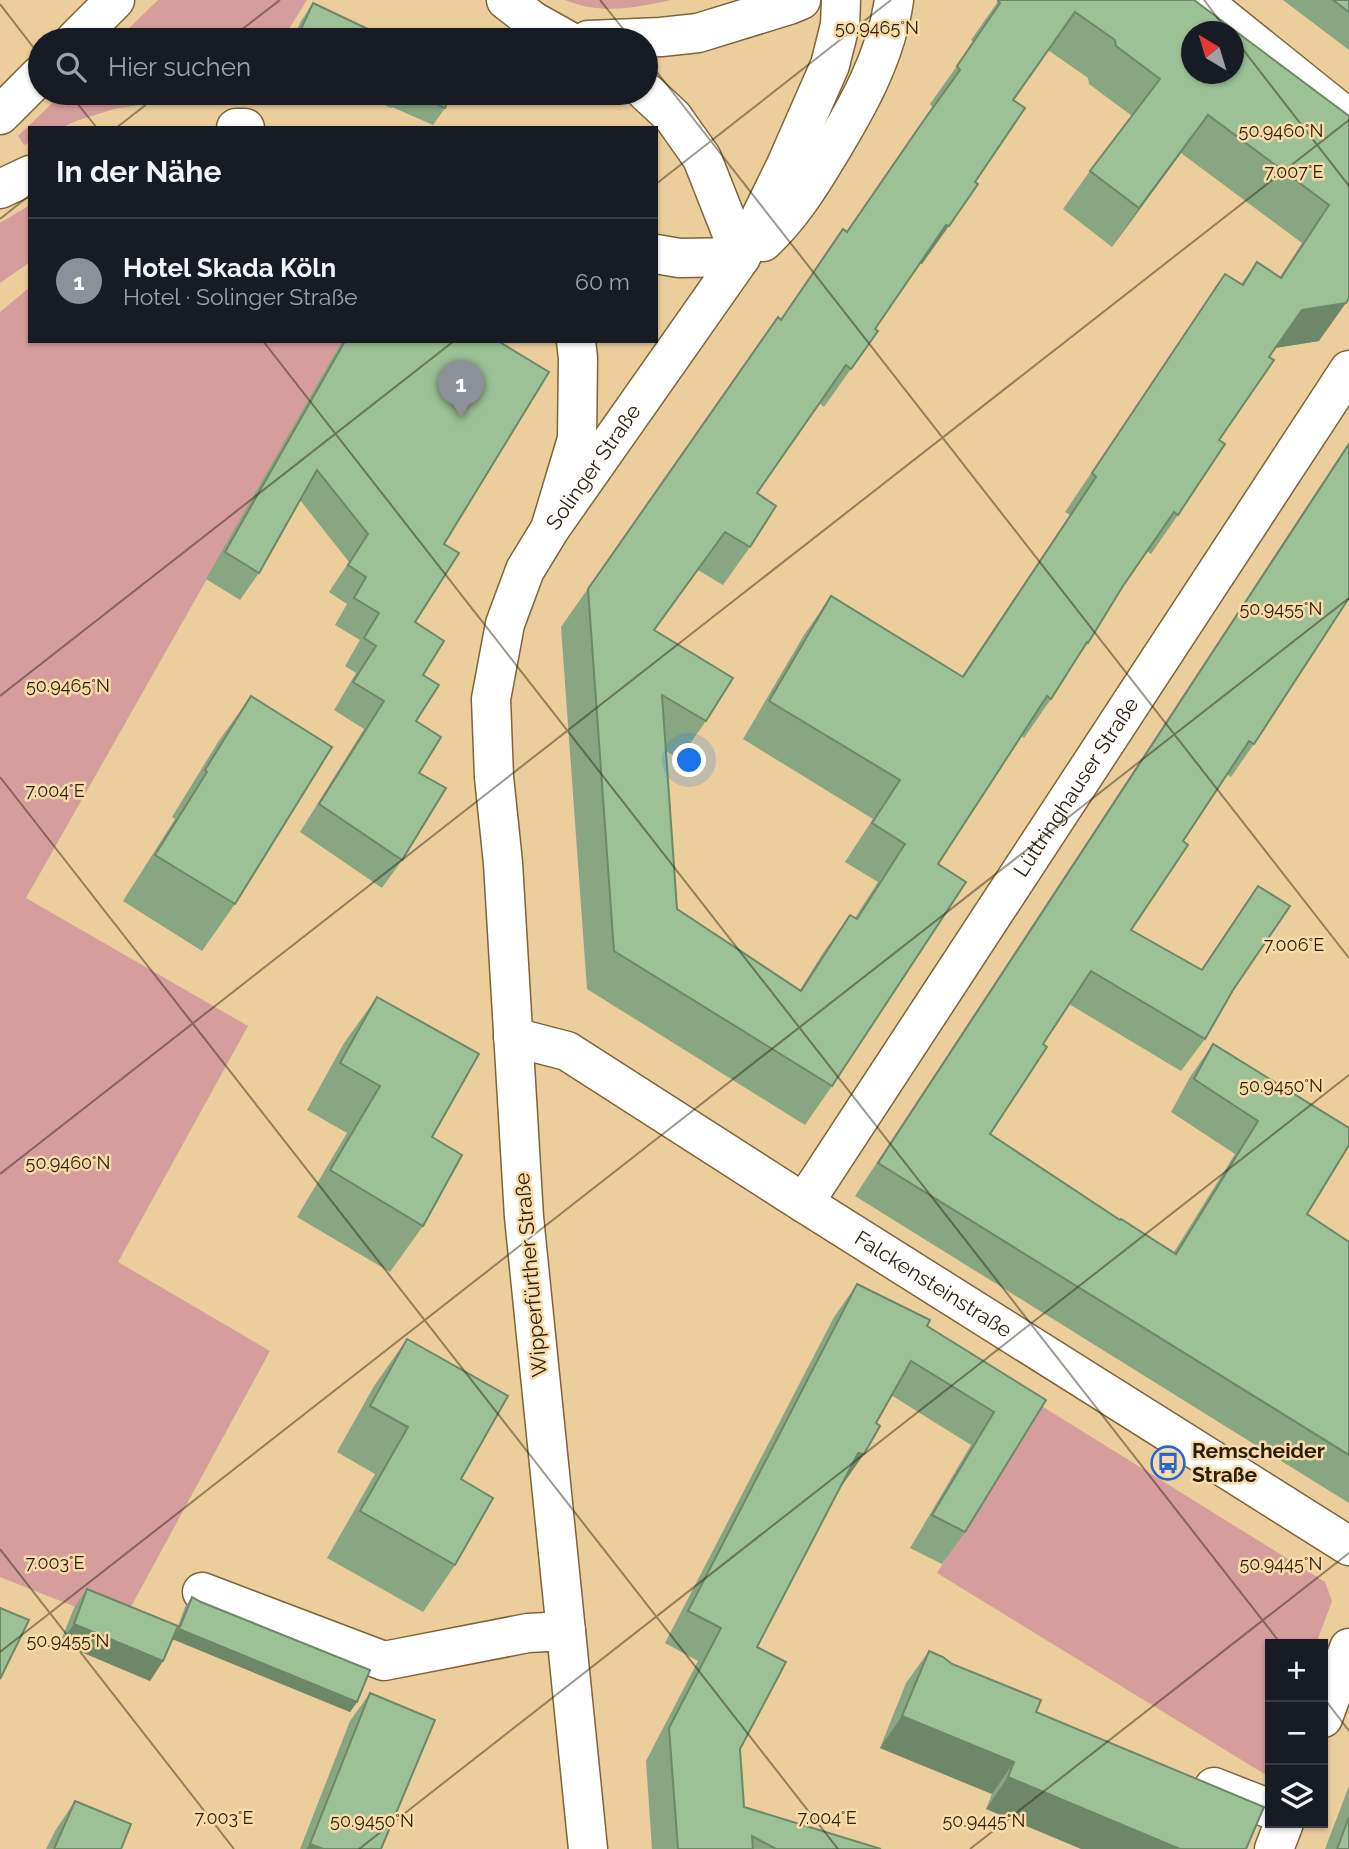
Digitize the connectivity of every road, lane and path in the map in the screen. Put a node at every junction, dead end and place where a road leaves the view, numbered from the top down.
1 (115, 0) edge
2 (506, 0) edge
3 (722, 0) edge
4 (801, 0) edge
5 (841, 0) edge
6 (894, 0) edge
7 (1201, 0) edge
8 (87, 28) edge
9 (546, 28) edge
10 (658, 37) edge
11 (661, 37) junction
12 (28, 87) edge
13 (658, 103) edge
14 (0, 115) edge
15 (1349, 119) edge
16 (28, 176) edge
17 (0, 189) edge
18 (658, 254) edge
19 (741, 257) junction
20 (576, 343) edge
21 (1349, 370) edge
22 (550, 529) junction
23 (491, 699) joint
24 (513, 1037) junction
25 (804, 1203) junction
26 (1349, 1546) edge
27 (202, 1592) dead end
28 (566, 1631) junction
29 (1349, 1648) edge
30 (1328, 1705) edge
31 (1181, 1774) edge
32 (1265, 1808) edge
33 (1282, 1828) edge
34 (589, 1849) edge
35 (1274, 1849) edge

1 - 8 main road
2 - 9 main road
3 - 11 main road
4 - 11 main road
5 - 19 main road, Solinger Straße
6 - 19 main road, Solinger Straße
7 - 15 main road
10 - 11 main road
12 - 14 main road
13 - 19 main road
16 - 17 main road
18 - 19 main road
19 - 22 main road, Solinger Straße
20 - 22 main road
21 - 25 main road, Lüttringhauser Straße
22 - 23 main road, Solinger Straße
23 - 24 main road, Wipperfürther Straße
24 - 25 main road, Falckensteinstraße
24 - 28 main road, Wipperfürther Straße
25 - 26 main road, Falckensteinstraße
27 - 28 main road
28 - 34 main road, Wipperfürther Straße
29 - 30 main road
31 - 32 main road
33 - 35 main road

